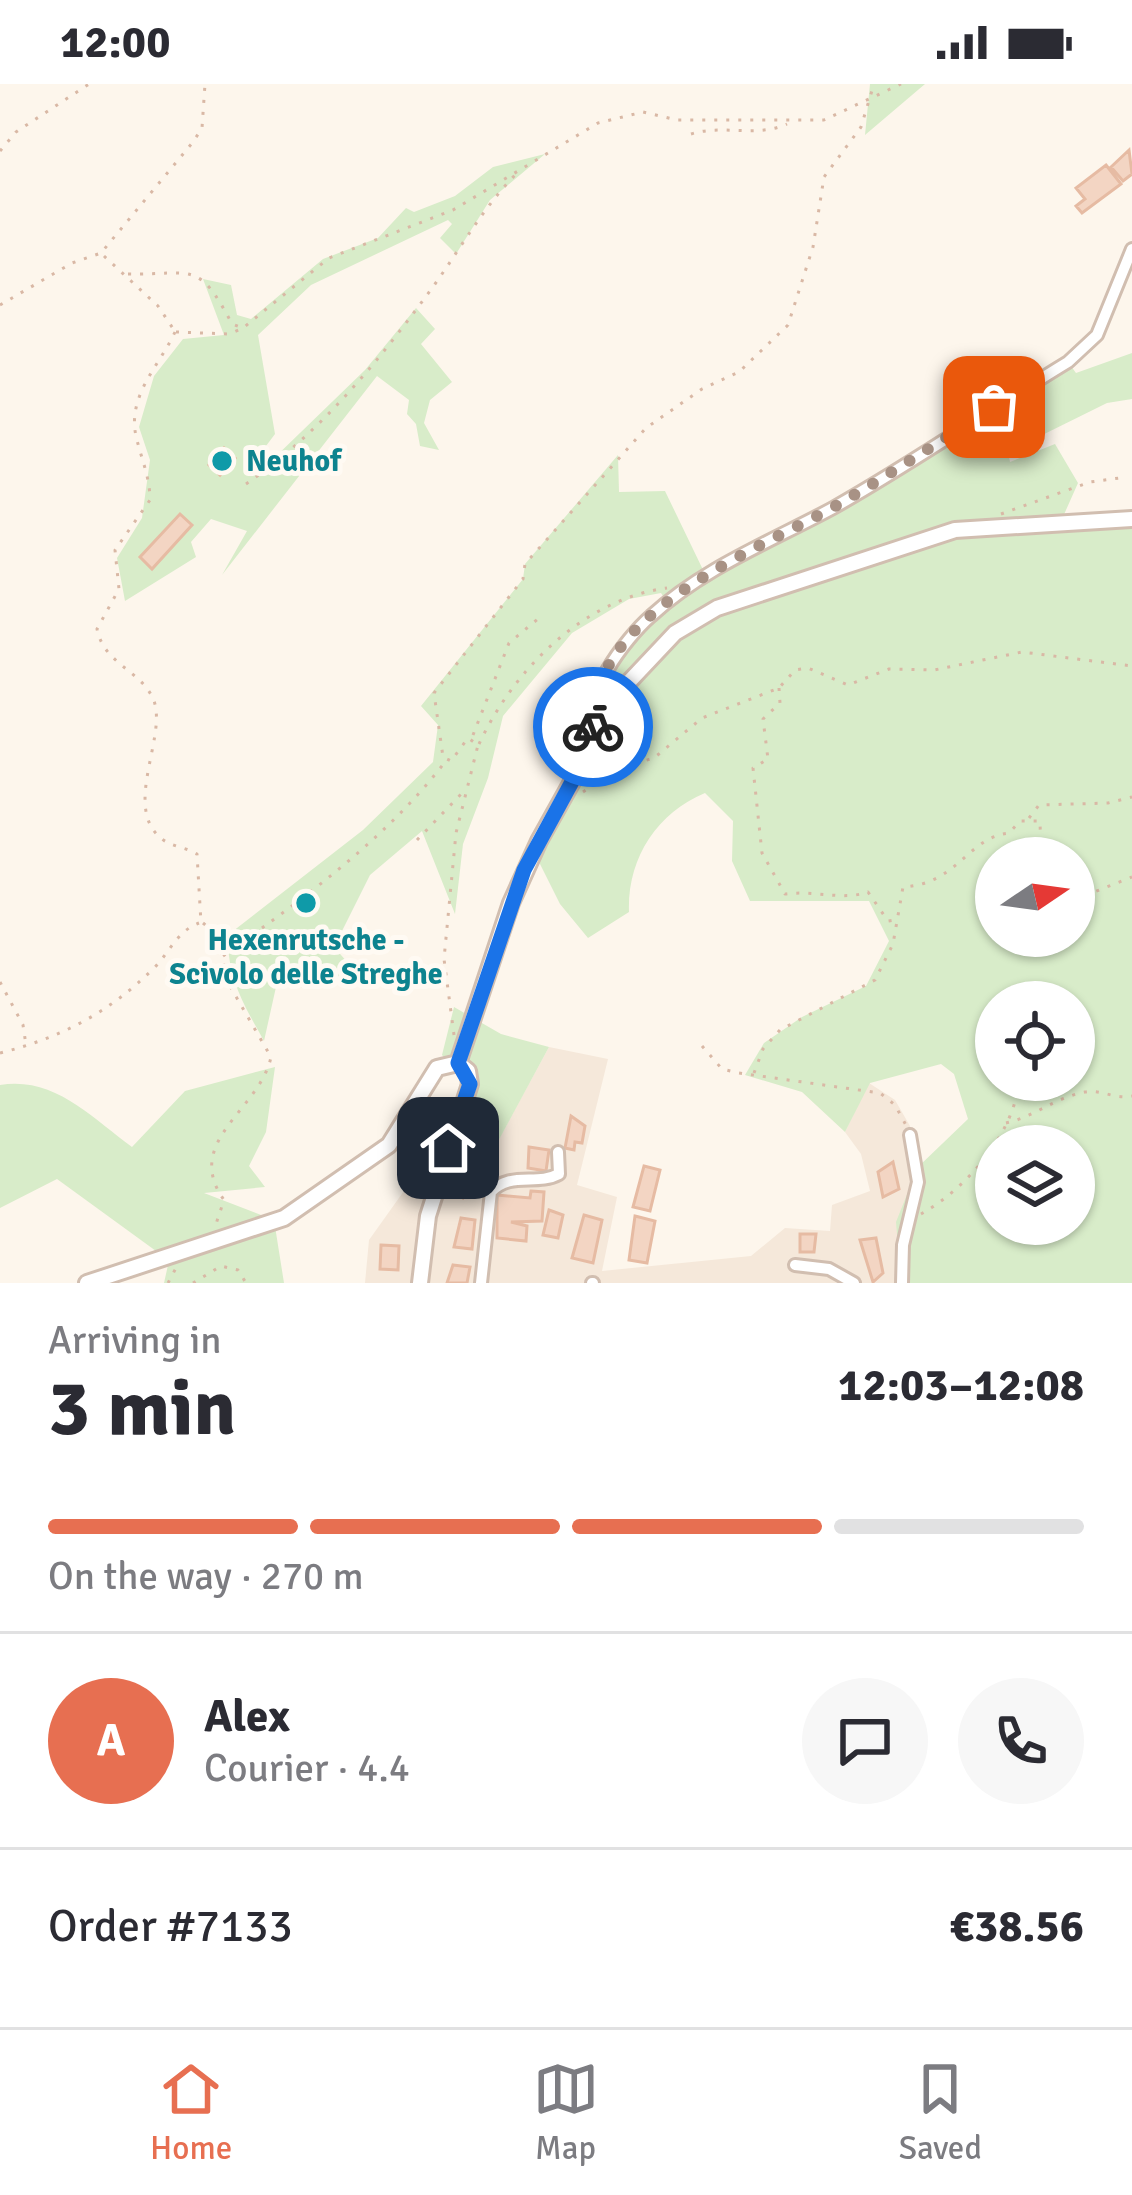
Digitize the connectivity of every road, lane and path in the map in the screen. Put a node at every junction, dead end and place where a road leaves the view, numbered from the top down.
1 (88, 84) edge
2 (205, 84) edge
3 (874, 84) edge
4 (901, 84) edge
5 (868, 99) junction
6 (788, 123) junction
7 (692, 134) dead end
8 (0, 151) edge
9 (518, 172) junction
10 (1132, 249) edge
11 (101, 253) junction
12 (128, 274) junction
13 (0, 305) edge
14 (243, 328) junction
15 (175, 332) junction
16 (1127, 477) dead end
17 (246, 484) dead end
18 (1132, 519) edge
19 (986, 525) junction
20 (674, 597) junction
21 (539, 618) dead end
22 (1132, 666) edge
23 (779, 688) junction
24 (598, 734) junction
25 (472, 737) junction
26 (478, 745) junction
27 (447, 761) junction
28 (464, 791) junction
29 (1132, 796) edge
30 (563, 798) junction
31 (1028, 820) junction
32 (1040, 837) edge
33 (417, 840) dead end
34 (1132, 878) edge
35 (1095, 892) edge
36 (897, 919) junction
37 (201, 922) junction
38 (221, 957) junction
39 (0, 982) edge
40 (26, 1046) junction
41 (702, 1046) dead end
42 (0, 1053) edge
43 (461, 1055) junction
44 (754, 1073) junction
45 (1132, 1096) edge
46 (1016, 1101) edge
47 (1005, 1124) junction
48 (910, 1135) joint
49 (558, 1152) dead end
50 (910, 1220) junction
51 (200, 1234) dead end
52 (185, 1254) junction
53 (795, 1265) dead end
54 (87, 1283) edge
55 (168, 1283) edge
56 (193, 1283) edge
57 (246, 1283) edge
58 (420, 1283) edge
59 (481, 1283) edge
60 (854, 1283) edge
61 (902, 1283) edge

1 - 8 path
2 - 11 path
3 - 5 path
4 - 5 path
5 - 6 path
5 - 27 path
6 - 7 path
6 - 9 path
9 - 14 path
9 - 17 path
10 - 20 street
11 - 12 path
11 - 13 path
12 - 14 path
12 - 15 path
14 - 15 path
15 - 37 path
16 - 19 path
18 - 19 street
19 - 24 street
20 - 24 street
20 - 26 path
21 - 25 path
22 - 23 path
23 - 30 path
23 - 36 path
24 - 30 street
25 - 26 path
25 - 27 path
26 - 28 path
27 - 38 path
28 - 33 path
28 - 43 path
29 - 31 path
30 - 43 street
31 - 32 path
31 - 36 path
34 - 35 path
36 - 44 path
37 - 38 path
37 - 40 path
38 - 51 path
39 - 40 path
40 - 42 path
41 - 44 path
43 - 52 street
43 - 58 street
44 - 48 path
45 - 47 path
46 - 47 path
47 - 50 path
48 - 50 street
49 - 59 street
50 - 61 street
52 - 54 street
52 - 55 path
53 - 60 street
56 - 57 path

